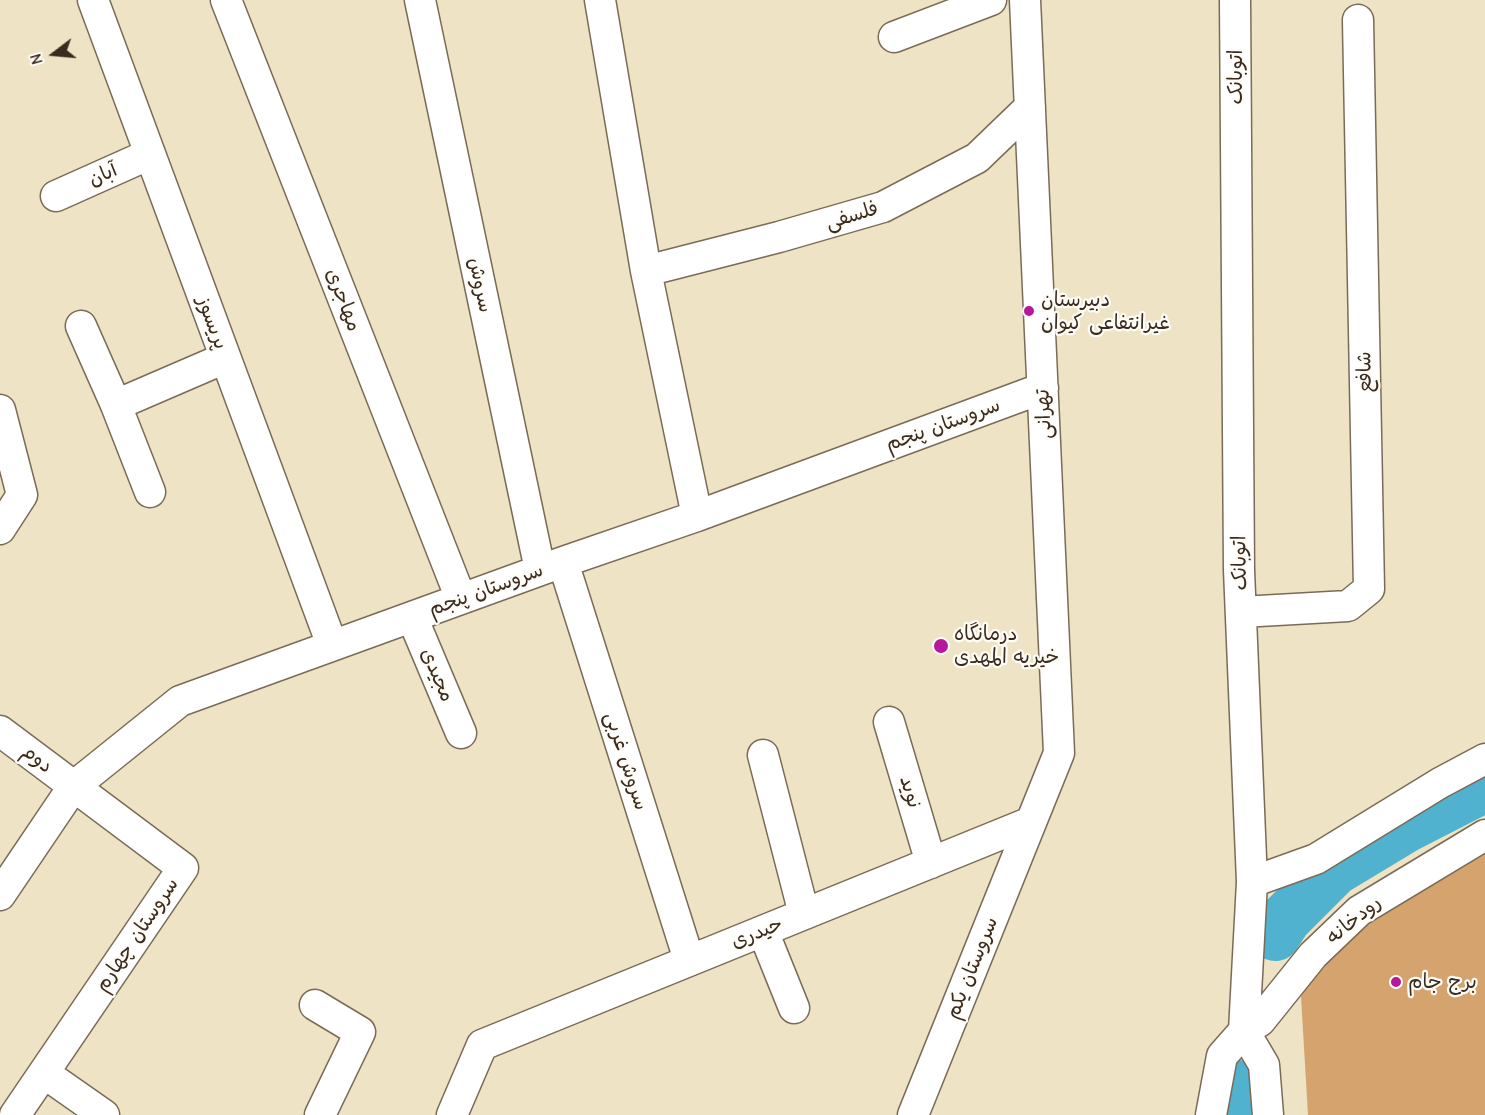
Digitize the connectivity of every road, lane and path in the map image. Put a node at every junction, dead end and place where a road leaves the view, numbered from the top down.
1 (93, 0) edge
2 (226, 0) edge
3 (420, 0) edge
4 (600, 0) edge
5 (991, 0) edge
6 (1025, 0) edge
7 (1235, 0) edge
8 (1358, 21) dead end
9 (894, 37) dead end
10 (1030, 106) junction
11 (150, 154) junction
12 (56, 196) dead end
13 (646, 271) junction
14 (81, 326) dead end
15 (225, 358) junction
16 (1043, 388) junction
17 (116, 405) junction
18 (0, 410) edge
19 (150, 492) dead end
20 (697, 516) junction
21 (0, 529) edge
22 (551, 566) junction
23 (460, 599) junction
24 (1241, 612) junction
25 (412, 616) junction
26 (332, 645) junction
27 (889, 722) dead end
28 (0, 731) edge
29 (461, 732) dead end
30 (763, 755) dead end
31 (1485, 759) edge
32 (73, 787) junction
33 (1031, 822) junction
34 (1485, 835) edge
35 (931, 863) junction
36 (1252, 882) junction
37 (0, 895) edge
38 (804, 914) junction
39 (763, 931) junction
40 (689, 960) junction
41 (315, 1005) dead end
42 (794, 1008) dead end
43 (1244, 1031) junction
44 (44, 1073) junction
45 (15, 1115) edge
46 (104, 1115) edge
47 (320, 1115) edge
48 (452, 1115) edge
49 (914, 1115) edge
50 (1211, 1115) edge
51 (1268, 1115) edge

1 - 11 street, پریسوز
2 - 23 street, مهاجری
3 - 22 street, سروش
4 - 13 street
5 - 9 street
6 - 10 street, تهرانی
7 - 24 street, اتوبانک
8 - 24 street, شافع
10 - 13 street, فلسفی
10 - 16 street, تهرانی
11 - 12 street, آبان
11 - 15 street, پریسوز
13 - 20 street
14 - 17 street
15 - 17 street
15 - 26 street, پریسوز
16 - 20 street, سروستان پنجم
16 - 33 street, تهرانی
17 - 19 street
18 - 21 street
20 - 22 street, سروستان پنجم
22 - 23 street, سروستان پنجم
22 - 40 street, سروش غربی
23 - 25 street, سروستان پنجم
24 - 36 street, اتوبانک
25 - 26 street, سروستان پنجم
25 - 29 street, مجیدی
26 - 32 street, سروستان پنجم
27 - 35 street, نوید
28 - 32 street, دوم
30 - 38 street
31 - 36 street
32 - 37 street, سروستان پنجم
32 - 44 street, سروستان چهارم
33 - 35 street, حیدری
33 - 49 street, سروستان یکم
34 - 43 street, رودخانه
35 - 38 street, حیدری
36 - 43 street, اتوبانک
38 - 39 street, حیدری
39 - 40 street, حیدری
39 - 42 street
40 - 48 street, حیدری
41 - 47 street
43 - 50 street
43 - 51 street
44 - 45 street, سروستان چهارم
44 - 46 street

